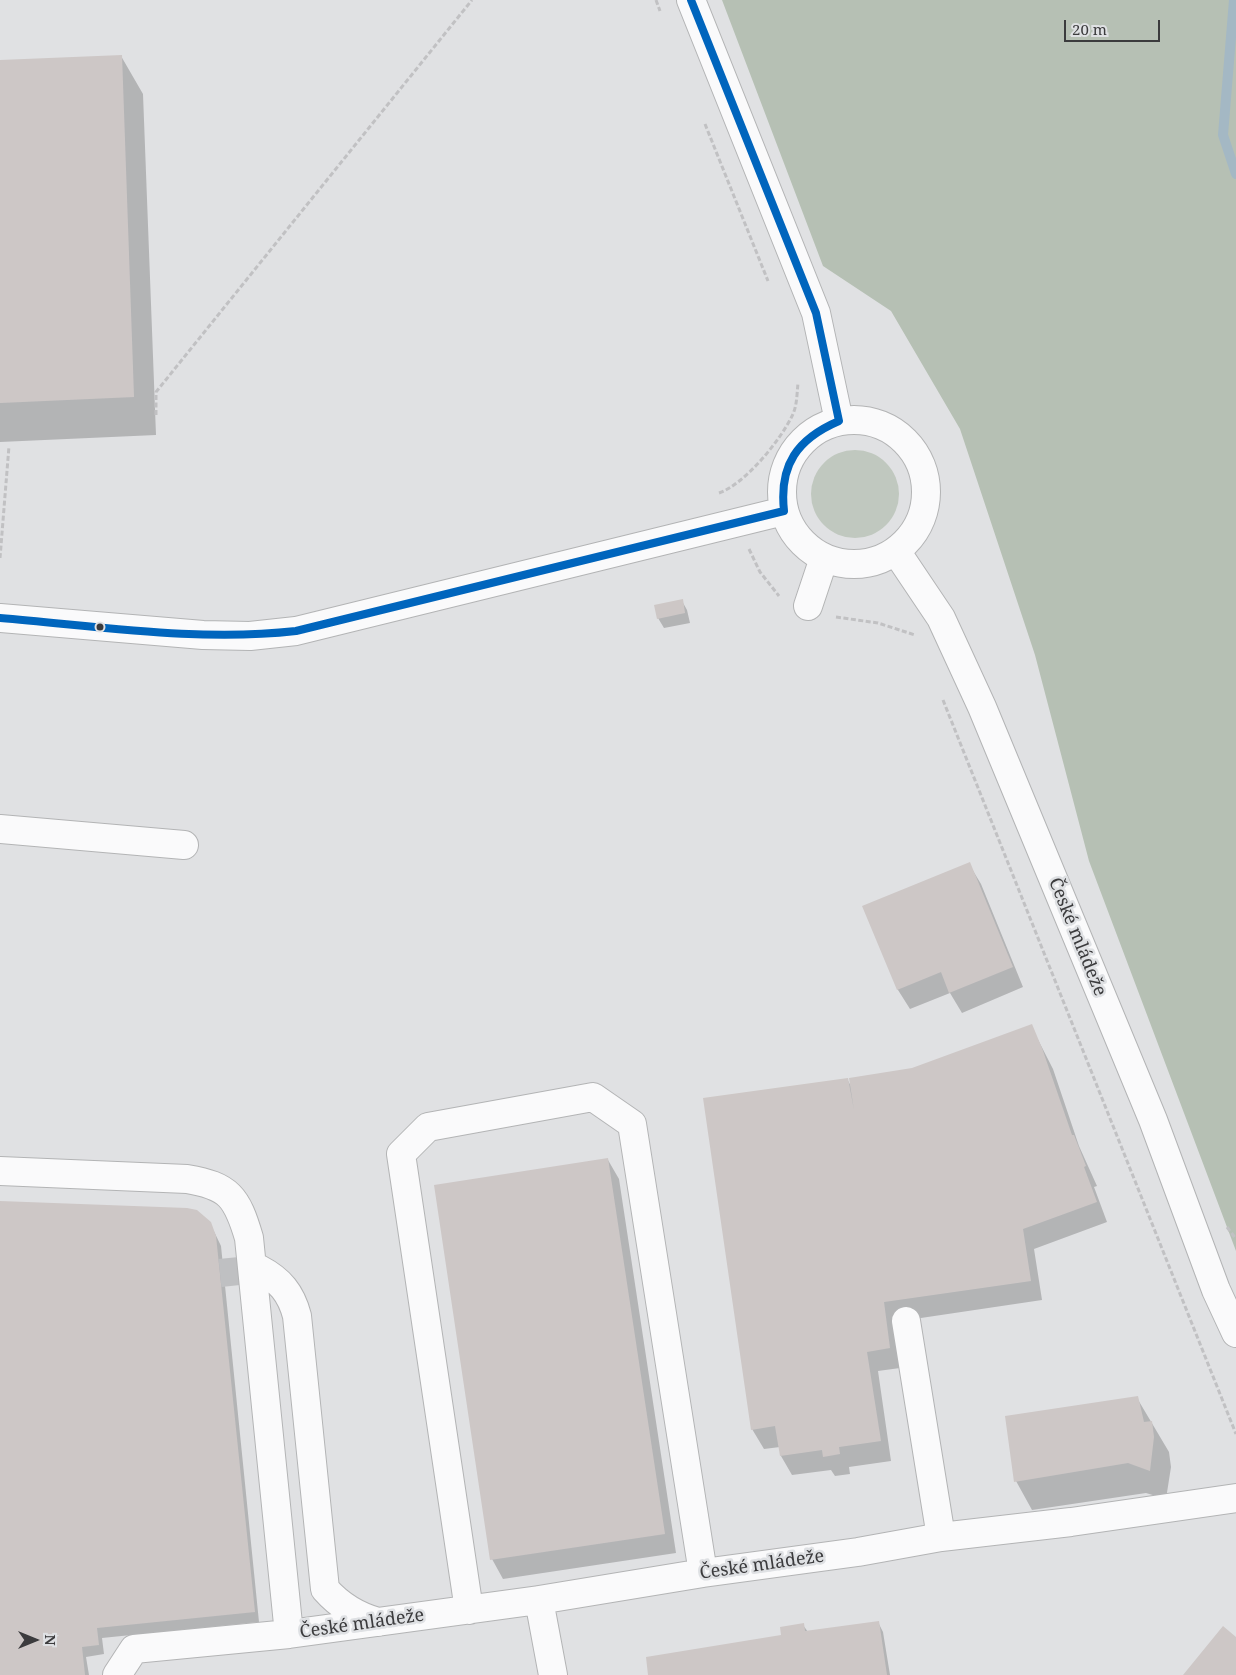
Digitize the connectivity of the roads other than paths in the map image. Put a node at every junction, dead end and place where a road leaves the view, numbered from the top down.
1 (691, 0) edge
2 (839, 422) junction
3 (784, 511) junction
4 (896, 551) junction
5 (824, 558) junction
6 (808, 606) road end
7 (0, 618) edge
8 (0, 829) edge
9 (184, 845) dead end
10 (0, 1171) edge
11 (259, 1269) tunnel mouth
12 (906, 1321) dead end
13 (1236, 1333) edge
14 (1236, 1498) edge
15 (941, 1537) junction
16 (703, 1573) junction
17 (539, 1600) junction
18 (469, 1610) junction
19 (378, 1622) junction
20 (289, 1634) junction
21 (118, 1675) edge
22 (553, 1675) edge

1 - 2 street
2 - 3 street
2 - 4 street
3 - 5 street
3 - 7 street
4 - 5 street
4 - 13 street, České mládeže
5 - 6 street
8 - 9 street
10 - 20 street
11 - 19 street
12 - 15 street
14 - 15 street, České mládeže
15 - 16 street, České mládeže
16 - 17 street, České mládeže
16 - 18 street
17 - 18 street, České mládeže
17 - 22 street
18 - 19 street, České mládeže
19 - 20 street, České mládeže
20 - 21 street, České mládeže

